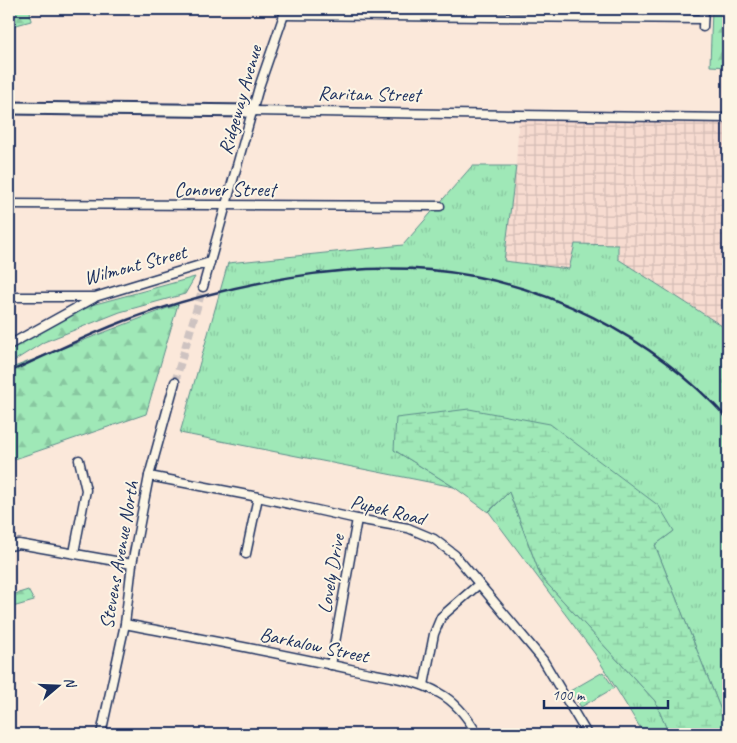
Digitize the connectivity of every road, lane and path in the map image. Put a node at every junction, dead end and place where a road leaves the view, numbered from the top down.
1 (704, 9) edge
2 (285, 12) edge
3 (9, 108) edge
4 (252, 111) junction
5 (728, 118) edge
6 (9, 204) edge
7 (227, 205) junction
8 (440, 206) dead end
9 (210, 262) junction
10 (203, 287) tunnel mouth
11 (9, 297) edge
12 (95, 297) junction
13 (9, 345) edge
14 (176, 382) tunnel mouth
15 (79, 460) dead end
16 (149, 476) junction
17 (258, 497) junction
18 (357, 519) junction
19 (9, 546) edge
20 (74, 554) junction
21 (246, 554) dead end
22 (132, 564) junction
23 (479, 584) junction
24 (125, 624) junction
25 (330, 665) junction
26 (424, 685) junction
27 (101, 733) edge
28 (110, 734) edge
29 (477, 734) edge
30 (587, 734) edge

1 - 2 street
2 - 4 street, Ridgeway Avenue
3 - 4 street, Raritan Street
4 - 5 street, Raritan Street
4 - 7 street, Ridgeway Avenue
6 - 7 street, Conover Street
7 - 8 street, Conover Street
7 - 9 street, Ridgeway Avenue
9 - 10 street, Ridgeway Avenue
9 - 12 street, Wilmont Street
11 - 12 street, Wilmont Street
12 - 13 street
14 - 16 street, Stevens Avenue North
15 - 20 street
16 - 17 street, Pupek Road
16 - 22 street, Stevens Avenue North
17 - 18 street, Pupek Road
17 - 21 street
18 - 23 street, Pupek Road
18 - 25 street, Lovely Drive
19 - 20 street
20 - 22 street
22 - 24 street, Stevens Avenue North
23 - 26 street
23 - 30 street, Pupek Road
24 - 25 street, Barkalow Street
24 - 27 street, Stevens Avenue North
25 - 26 street, Barkalow Street
26 - 29 street, Barkalow Street
27 - 28 street

